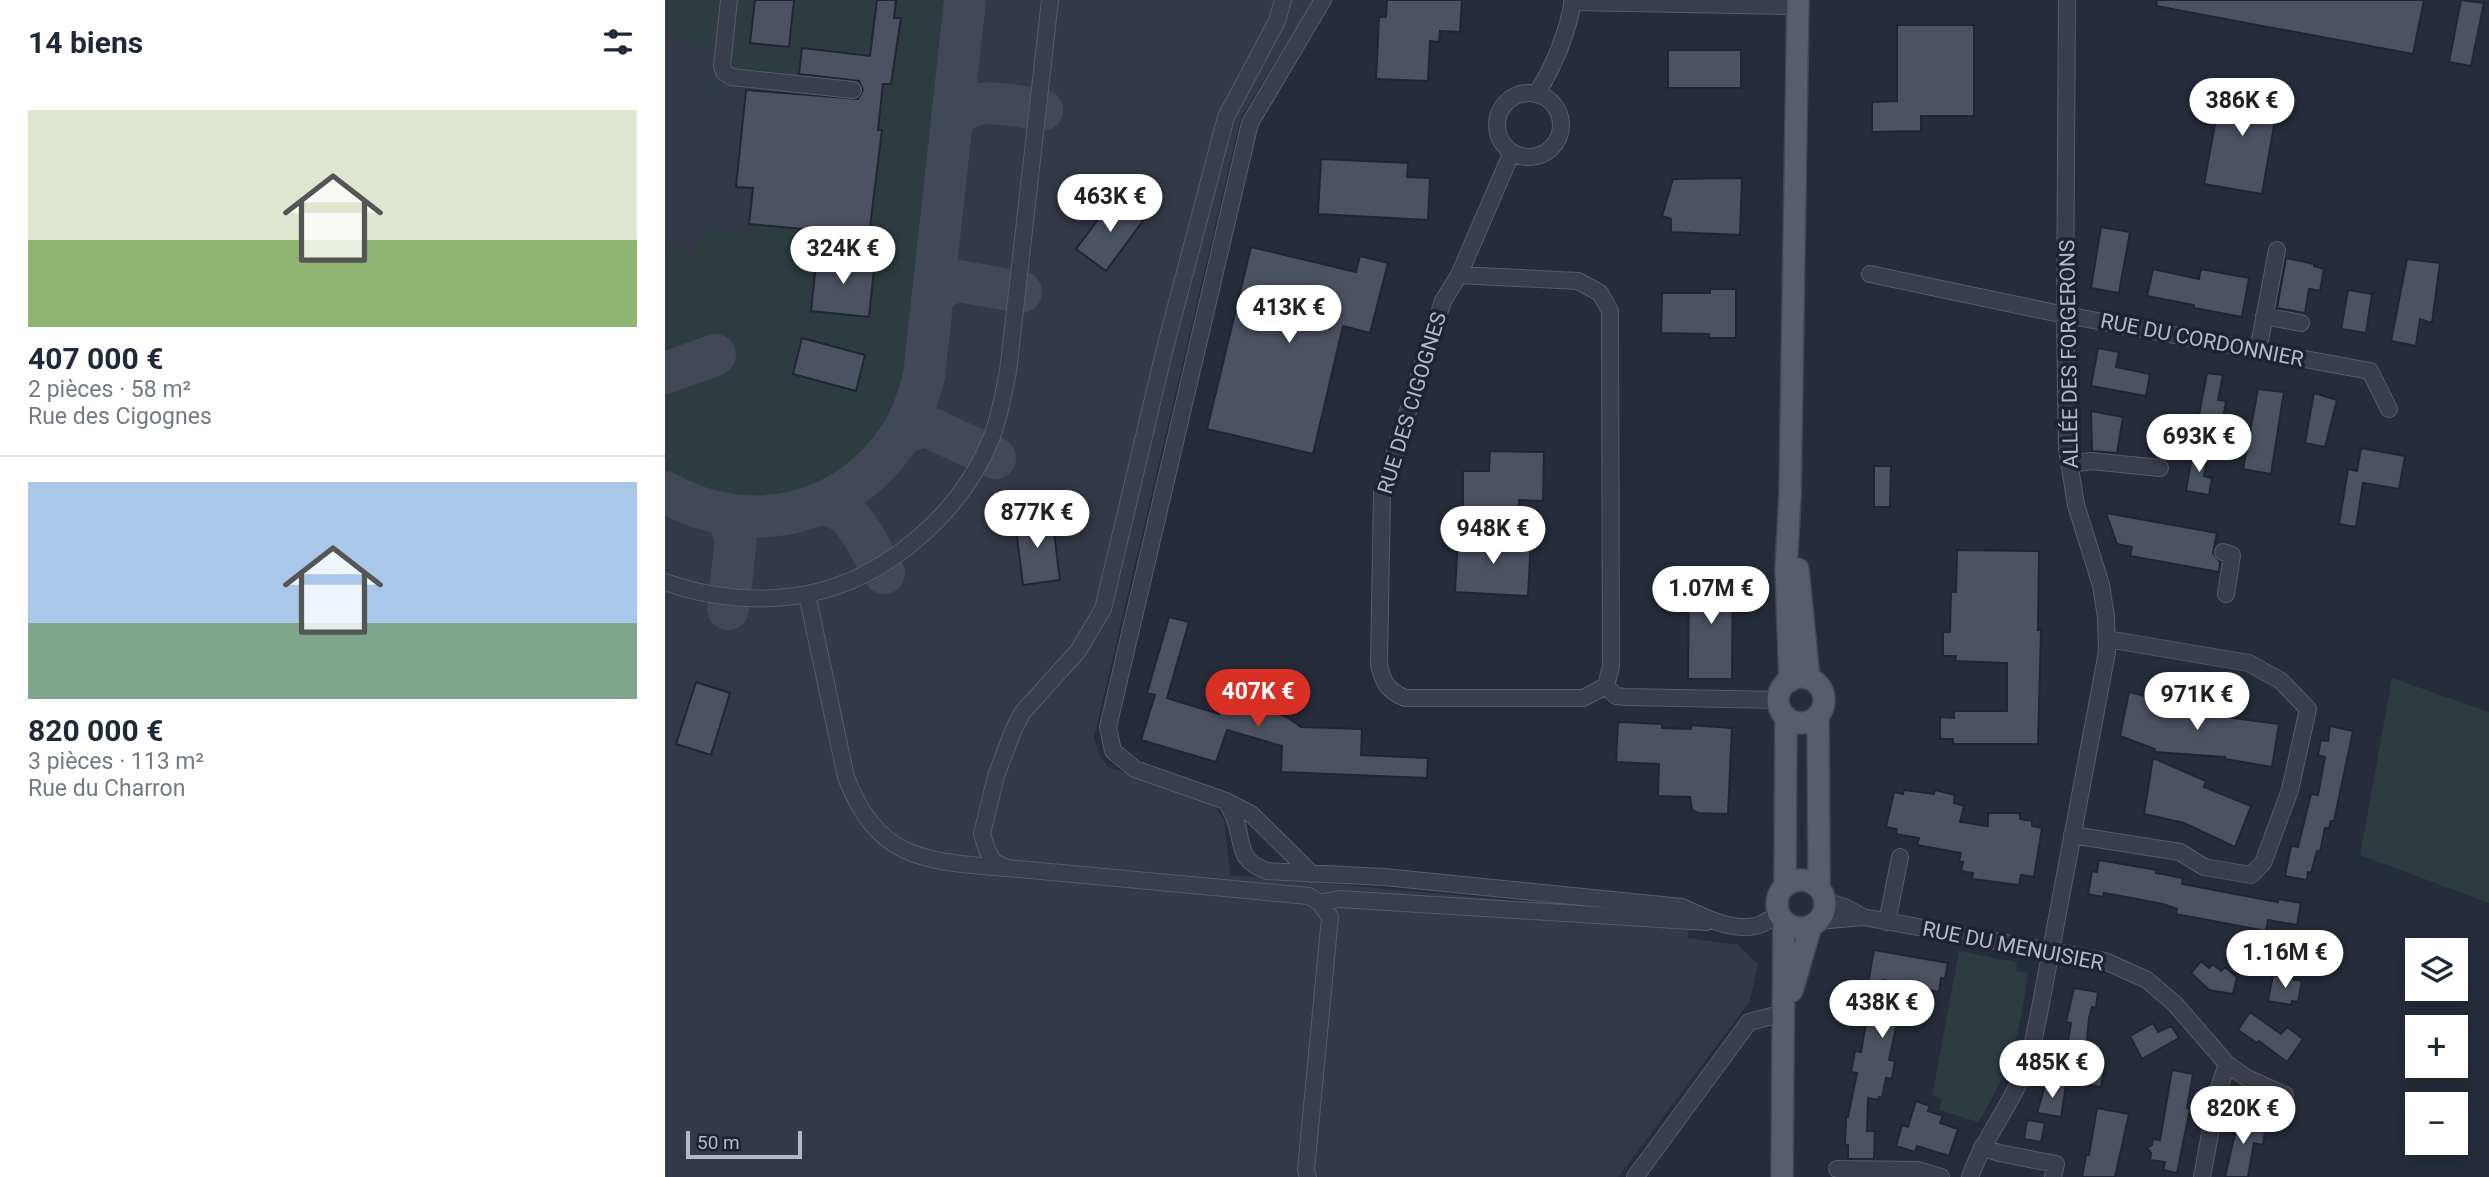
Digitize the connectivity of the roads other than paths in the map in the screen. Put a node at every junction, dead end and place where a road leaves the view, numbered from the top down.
1 (729, 0) edge
2 (1050, 0) edge
3 (1283, 0) edge
4 (1323, 0) edge
5 (2067, 0) edge
6 (1572, 1) edge
7 (1798, 3) edge
8 (853, 90) dead end
9 (1537, 93) junction
10 (1512, 152) junction
11 (2277, 250) dead end
12 (1459, 275) junction
13 (1870, 275) dead end
14 (2065, 315) junction
15 (2264, 316) junction
16 (2301, 323) dead end
17 (2257, 351) junction
18 (2389, 409) dead end
19 (2070, 464) junction
20 (2160, 468) dead end
21 (2223, 552) dead end
22 (665, 582) edge
23 (807, 594) junction
24 (2226, 594) dead end
25 (2107, 639) junction
26 (1799, 680) junction
27 (1606, 686) junction
28 (1782, 709) junction
29 (1818, 716) junction
30 (1226, 801) junction
31 (2072, 835) junction
32 (1900, 857) dead end
33 (1007, 868) junction
34 (1312, 874) junction
35 (1785, 886) junction
36 (1320, 903) junction
37 (1818, 908) junction
38 (1782, 917) junction
39 (1716, 922) junction
40 (1887, 922) junction
41 (2050, 950) junction
42 (1785, 1016) junction
43 (2227, 1064) junction
44 (2285, 1095) dead end
45 (1982, 1147) junction
46 (1837, 1169) dead end
47 (1305, 1175) edge
48 (1635, 1177) edge
49 (1783, 1177) edge
50 (1941, 1177) edge
51 (1970, 1177) edge
52 (2053, 1177) edge
53 (2202, 1177) edge

1 - 8 street
2 - 23 street
3 - 33 street
4 - 30 street
5 - 14 street, ALLÉE DES FORGERONS
6 - 7 street
6 - 9 street
7 - 26 main road
9 - 10 street
9 - 10 street
10 - 12 street, RUE DES CIGOGNES
11 - 15 street
12 - 27 street
12 - 27 street, RUE DES CIGOGNES
13 - 14 street, RUE DU CORDONNIER
14 - 17 street, RUE DU CORDONNIER
14 - 19 street, ALLÉE DES FORGERONS
15 - 16 street
15 - 17 street
17 - 18 street, RUE DU CORDONNIER
19 - 20 street
19 - 25 street, ALLÉE DES FORGERONS
21 - 24 street
22 - 23 street
23 - 33 street
25 - 31 street, ALLÉE DES FORGERONS
25 - 31 street
26 - 28 main road
26 - 29 main road
27 - 28 street
28 - 29 main road
28 - 35 main road
29 - 37 main road
30 - 34 street
30 - 34 street
31 - 41 street, ALLÉE DES FORGERONS
32 - 40 street
33 - 36 street
34 - 39 street
35 - 37 main road
35 - 38 main road
36 - 39 street
36 - 47 street
37 - 38 main road
37 - 40 street, RUE DU MENUISIER
37 - 42 main road
38 - 39 street
38 - 42 main road
40 - 41 street, RUE DU MENUISIER
41 - 43 street, RUE DU MENUISIER
41 - 45 street, ALLÉE DES FORGERONS
42 - 48 street
42 - 49 main road
43 - 44 street, RUE DU MENUISIER
43 - 53 street
45 - 51 street, ALLÉE DES FORGERONS
45 - 52 street
46 - 50 street

